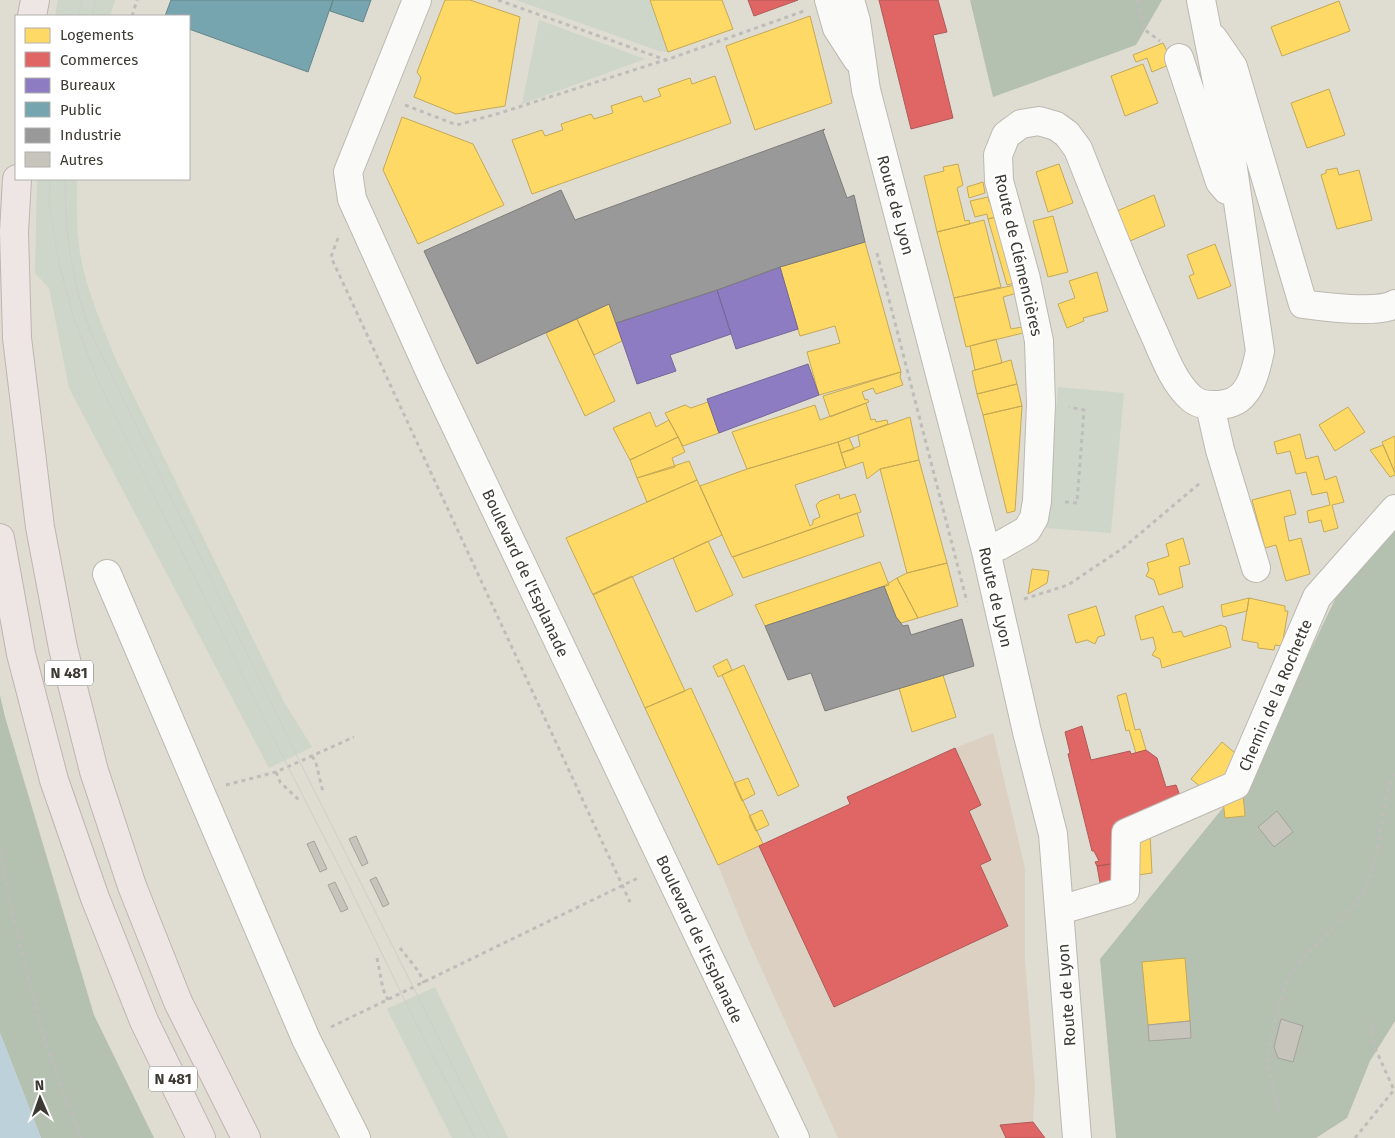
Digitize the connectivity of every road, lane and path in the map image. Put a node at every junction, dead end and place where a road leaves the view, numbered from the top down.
1 (35, 0) edge
2 (137, 0) edge
3 (417, 0) edge
4 (498, 0) edge
5 (850, 0) edge
6 (1137, 0) edge
7 (819, 5) edge
8 (1203, 13) edge
9 (32, 15) edge
10 (132, 15) edge
11 (1179, 58) joint
12 (666, 60) junction
13 (861, 66) junction
14 (378, 96) junction
15 (17, 180) edge
16 (1237, 203) junction
17 (339, 235) dead end
18 (887, 293) dead end
19 (1395, 304) edge
20 (1041, 404) junction
21 (1210, 406) junction
22 (1220, 450) junction
23 (1037, 501) junction
24 (1395, 509) edge
25 (0, 538) edge
26 (986, 551) junction
27 (1256, 568) dead end
28 (107, 574) dead end
29 (1019, 600) dead end
30 (967, 604) dead end
31 (354, 737) dead end
32 (312, 756) junction
33 (1395, 770) edge
34 (276, 772) junction
35 (199, 791) junction
36 (323, 792) dead end
37 (301, 802) dead end
38 (0, 850) edge
39 (665, 865) junction
40 (622, 886) junction
41 (630, 902) dead end
42 (1060, 910) junction
43 (400, 948) dead end
44 (377, 958) dead end
45 (424, 983) junction
46 (388, 1000) junction
47 (1375, 1019) dead end
48 (306, 1040) junction
49 (1395, 1090) edge
50 (1278, 1109) dead end
51 (81, 1138) edge
52 (201, 1138) edge
53 (246, 1138) edge
54 (356, 1138) edge
55 (795, 1138) edge
56 (1077, 1138) edge
57 (1355, 1138) edge

1 - 9 highway
2 - 10 path
3 - 14 street, Boulevard de l'Esplanade
4 - 12 path
5 - 13 street
6 - 11 path
7 - 12 path
7 - 13 street
8 - 16 street
8 - 19 street
11 - 16 street
12 - 14 path
13 - 26 street, Route de Lyon
14 - 39 street, Boulevard de l'Esplanade
15 - 53 highway, N 481
16 - 21 street
17 - 40 path
18 - 30 path
20 - 21 street, Route de Clémencières
20 - 23 street, Route de Clémencières
20 - 23 path
21 - 22 street
22 - 27 street
22 - 29 path
23 - 26 street, Route de Clémencières
24 - 42 street, Chemin de la Rochette
25 - 52 highway, N 481
26 - 42 street, Route de Lyon
28 - 35 street
31 - 32 path
32 - 34 path
32 - 36 path
33 - 50 path
34 - 35 path
34 - 37 path
35 - 48 street
38 - 51 path
39 - 40 path
39 - 55 street, Boulevard de l'Esplanade
40 - 41 path
40 - 45 path
42 - 56 street, Route de Lyon
43 - 45 path
44 - 46 path
45 - 46 path
46 - 48 path
47 - 49 path
48 - 54 street
49 - 57 path

